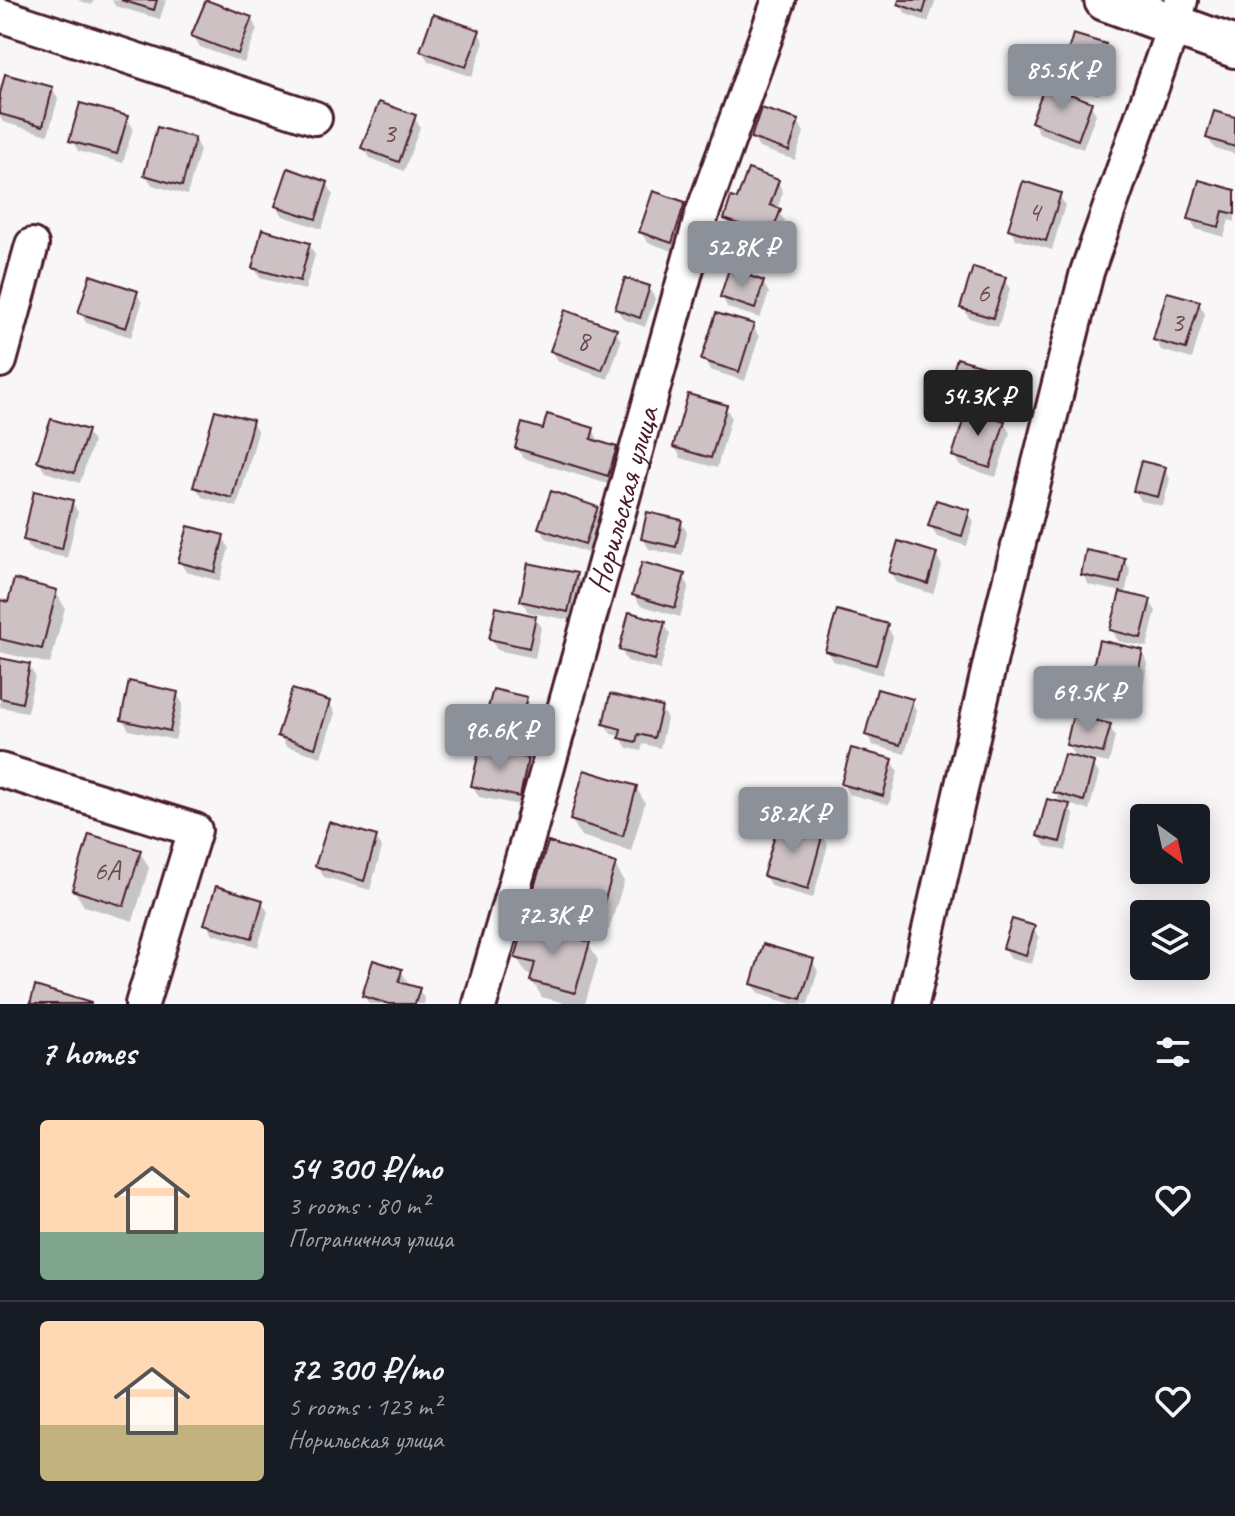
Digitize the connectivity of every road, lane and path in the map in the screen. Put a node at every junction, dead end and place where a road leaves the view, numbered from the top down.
1 (779, 0) edge
2 (1105, 0) edge
3 (1178, 13) edge
4 (0, 15) edge
5 (1235, 47) edge
6 (315, 118) dead end
7 (32, 245) dead end
8 (0, 361) edge
9 (0, 770) edge
10 (142, 1004) edge
11 (480, 1004) edge
12 (912, 1004) edge

1 - 11 street, Норильская улица
2 - 3 main road
3 - 5 main road
3 - 12 street
4 - 6 street
7 - 8 street
9 - 10 street

